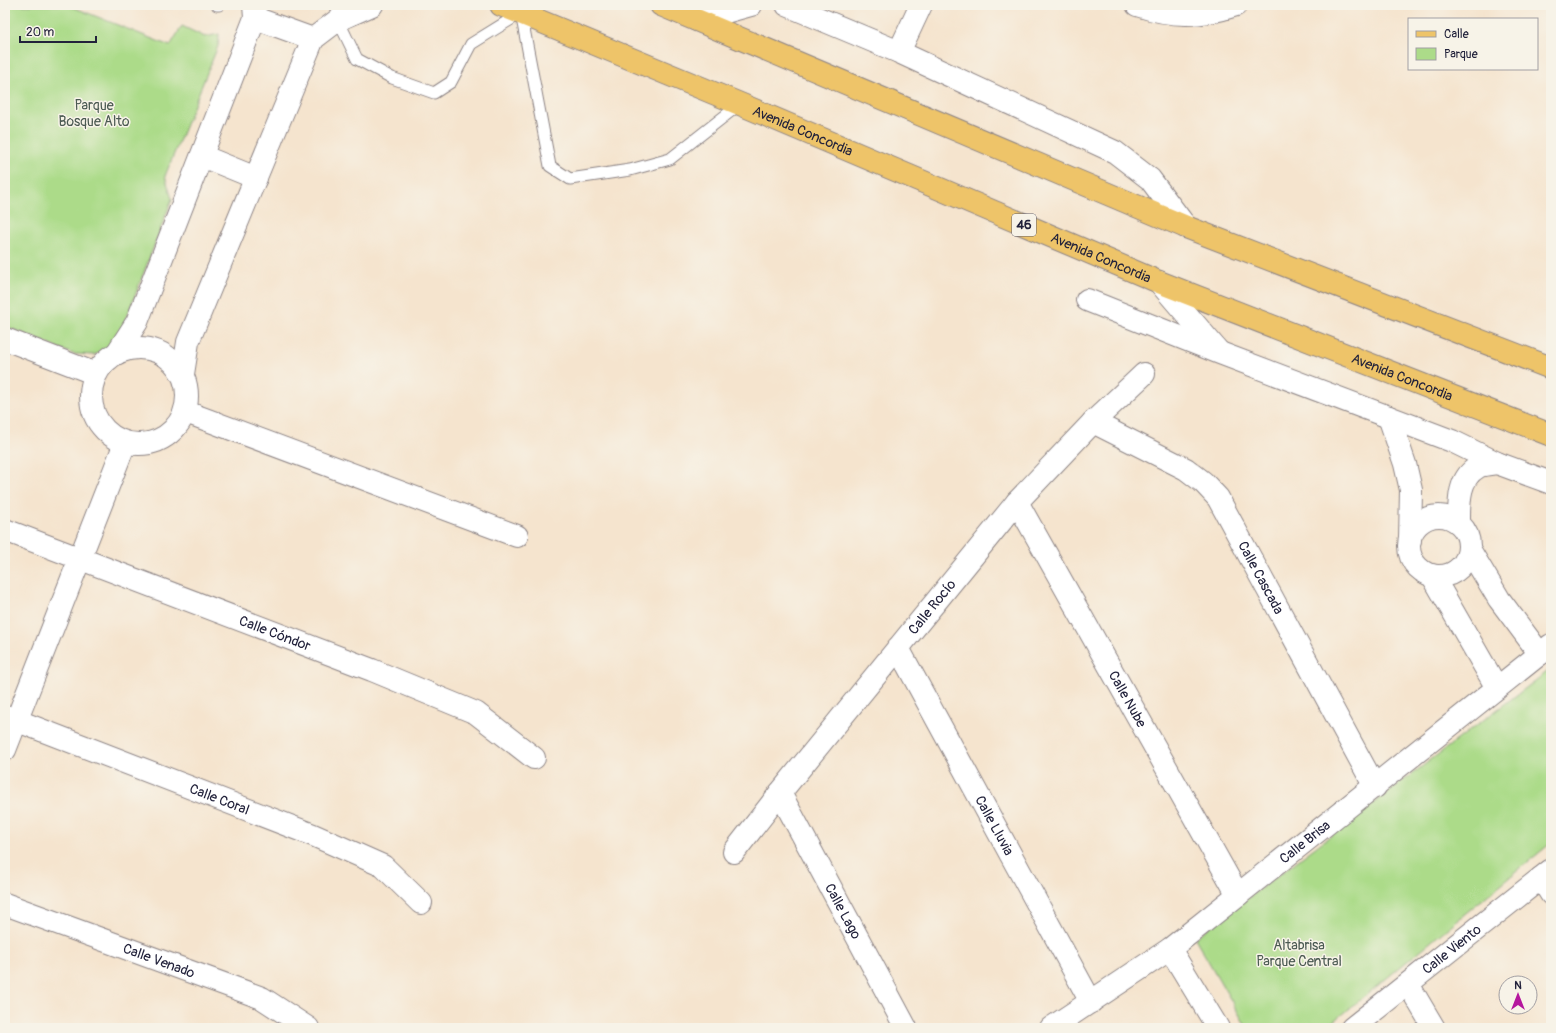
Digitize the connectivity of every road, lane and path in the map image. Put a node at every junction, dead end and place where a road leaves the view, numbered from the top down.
1 (372, 5) edge
2 (501, 5) edge
3 (661, 5) edge
4 (751, 5) edge
5 (787, 5) edge
6 (921, 5) edge
7 (1137, 5) edge
8 (1236, 5) edge
9 (255, 12) edge
10 (521, 13) junction
11 (338, 20) junction
12 (696, 20) junction
13 (313, 39) junction
14 (899, 52) junction
15 (740, 104) junction
16 (202, 156) junction
17 (256, 178) junction
18 (1186, 227) junction
19 (1159, 282) junction
20 (1087, 300) dead end
21 (5, 339) edge
22 (117, 353) junction
23 (1220, 353) junction
24 (1551, 368) edge
25 (96, 374) junction
26 (183, 374) junction
27 (1144, 374) dead end
28 (186, 412) junction
29 (1389, 417) junction
30 (1093, 422) junction
31 (1551, 435) edge
32 (125, 443) junction
33 (1497, 464) junction
34 (1551, 483) edge
35 (1017, 502) junction
36 (1459, 523) junction
37 (5, 530) edge
38 (517, 536) dead end
39 (1410, 540) junction
40 (1470, 549) junction
41 (80, 559) junction
42 (1432, 575) junction
43 (898, 648) junction
44 (1546, 649) edge
45 (1497, 688) junction
46 (11, 718) edge
47 (5, 750) edge
48 (534, 758) dead end
49 (1375, 787) junction
50 (780, 793) junction
51 (734, 852) dead end
52 (1548, 880) edge
53 (1238, 895) junction
54 (5, 904) edge
55 (421, 904) dead end
56 (1170, 949) junction
57 (1408, 984) junction
58 (1091, 1002) junction
59 (308, 1028) edge
60 (906, 1028) edge
61 (1051, 1028) edge
62 (1218, 1028) edge
63 (1352, 1028) edge
64 (1434, 1028) edge

1 - 11 street
2 - 10 main road, Avenida Concordia / 46
3 - 12 main road
4 - 12 street
5 - 14 street
6 - 14 street
7 - 8 street
9 - 13 street
9 - 16 street
10 - 11 lane
10 - 15 main road, Avenida Concordia / 46
10 - 15 lane
11 - 13 street
12 - 18 main road
13 - 17 street
14 - 18 street
15 - 19 main road, Avenida Concordia / 46
16 - 17 street
16 - 22 street
17 - 26 street
18 - 24 main road
19 - 23 street
19 - 31 main road, Avenida Concordia / 46
20 - 23 street
21 - 25 street
22 - 25 street
22 - 26 street
23 - 29 street
25 - 32 street
26 - 28 street
27 - 30 street, Calle Rocío
28 - 32 street
28 - 38 street
29 - 33 street
29 - 39 street
30 - 35 street, Calle Rocío
30 - 49 street, Calle Cascada
32 - 41 street
33 - 34 street
33 - 36 street
35 - 43 street, Calle Rocío
35 - 53 street, Calle Nube
36 - 39 street
36 - 40 street
37 - 41 street, Calle Cóndor
39 - 42 street
40 - 42 street
40 - 44 street
41 - 46 street
41 - 48 street, Calle Cóndor
42 - 45 street
43 - 50 street, Calle Rocío
43 - 58 street, Calle Lluvia
44 - 45 street, Calle Brisa
45 - 49 street, Calle Brisa
46 - 47 street
46 - 55 street, Calle Coral
49 - 53 street, Calle Brisa
50 - 51 street, Calle Rocío
50 - 60 street, Calle Lago
52 - 57 street, Calle Viento
53 - 56 street, Calle Brisa
54 - 59 street, Calle Venado
56 - 58 street, Calle Brisa
56 - 62 street
57 - 63 street, Calle Viento
57 - 64 street
58 - 61 street, Calle Brisa

